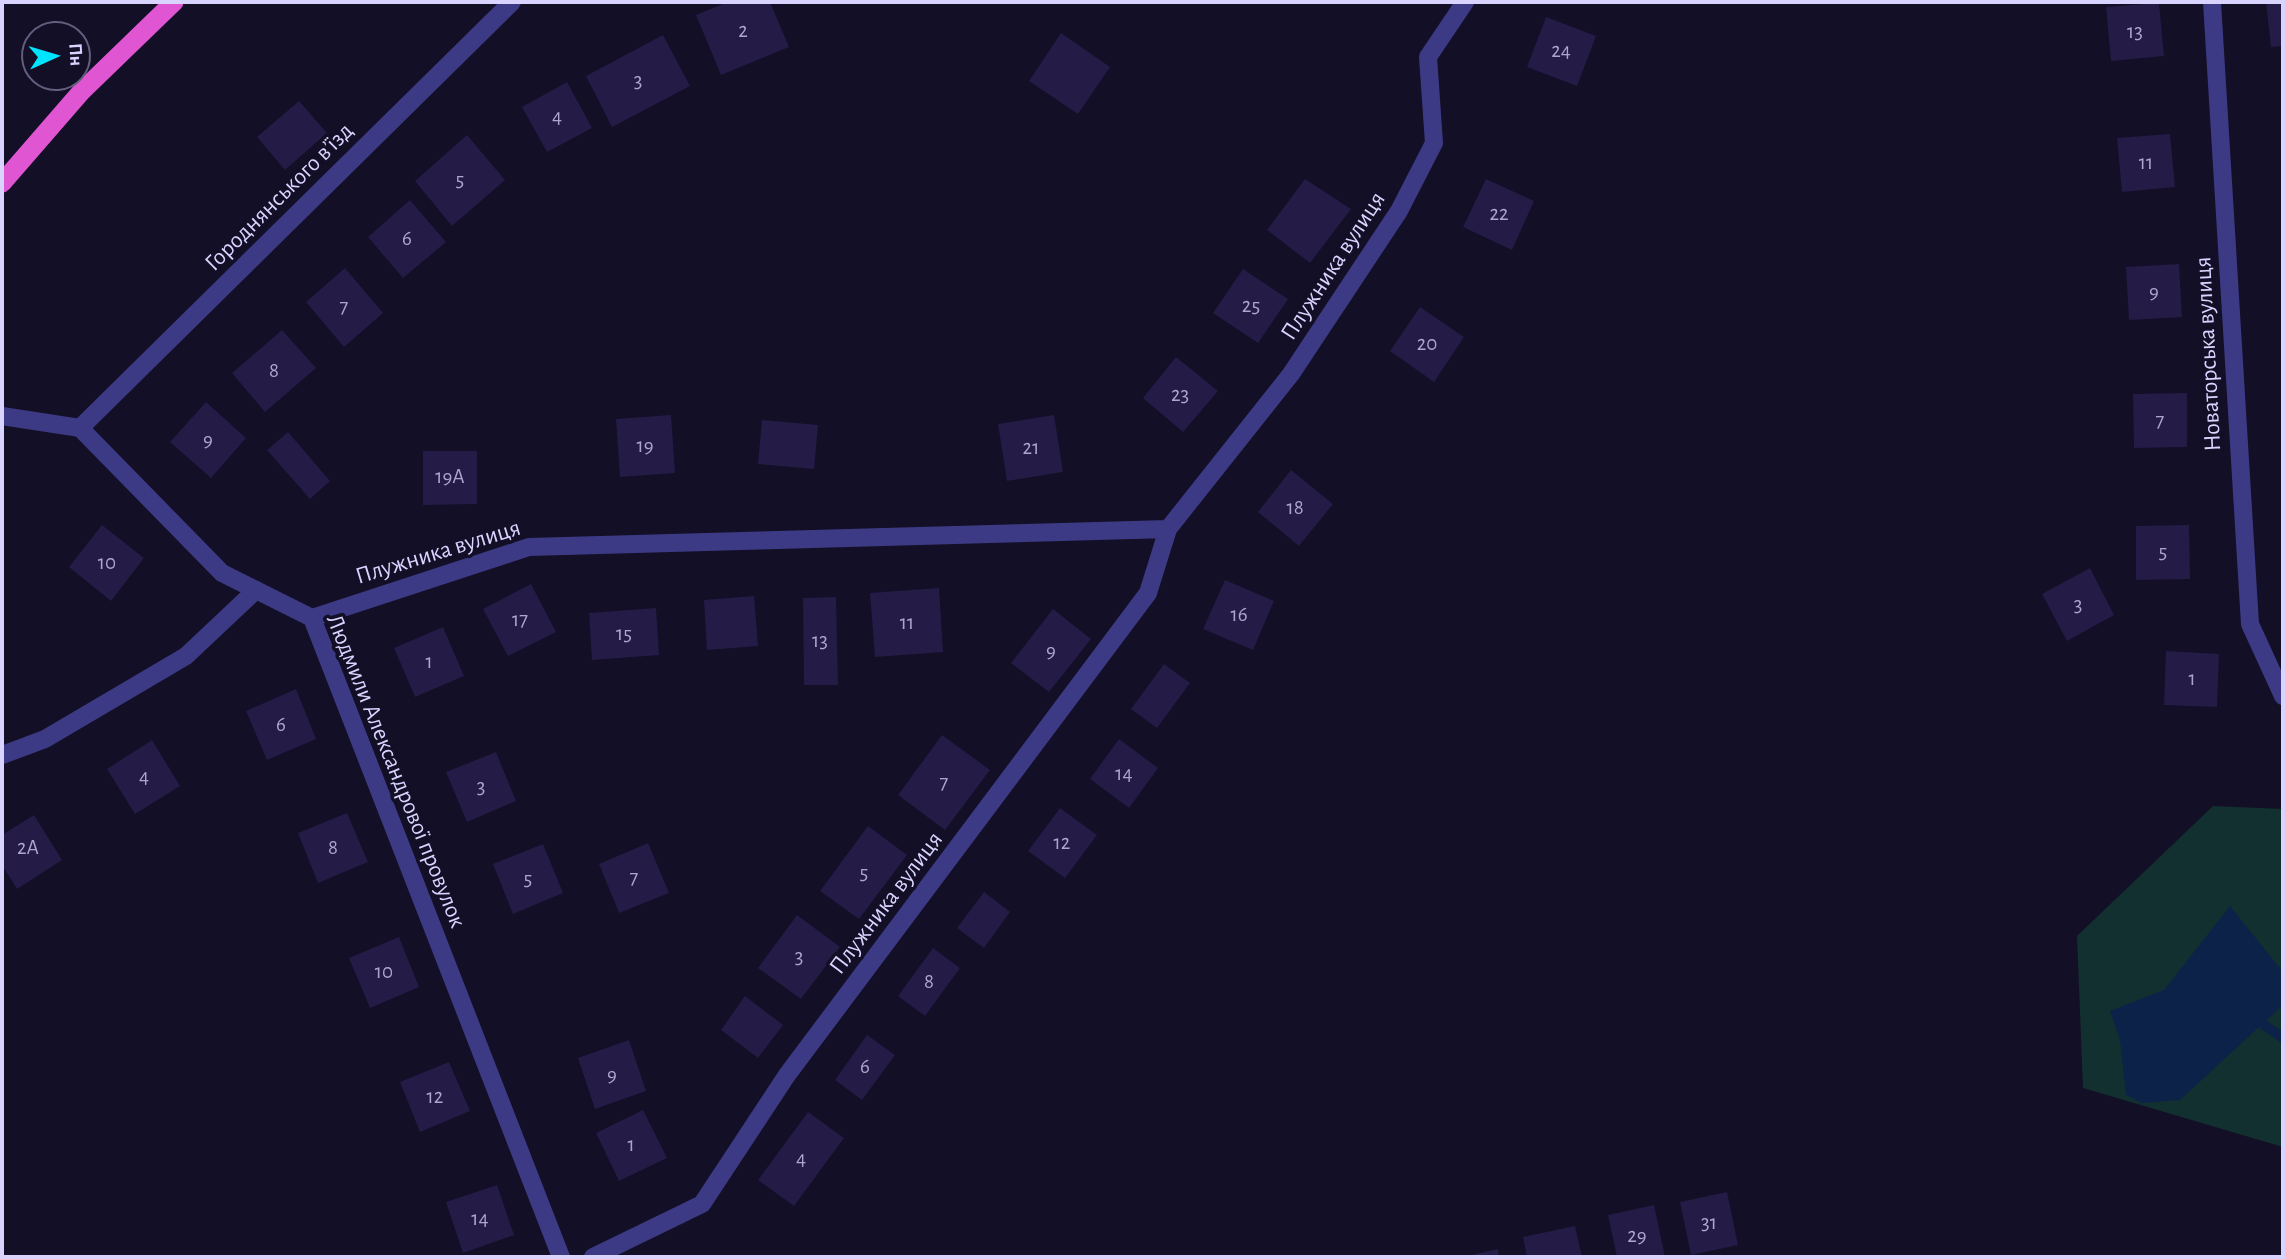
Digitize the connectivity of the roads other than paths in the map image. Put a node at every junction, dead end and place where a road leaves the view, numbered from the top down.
1 (174, 2) edge
2 (512, 2) edge
3 (1465, 2) edge
4 (2212, 2) edge
5 (2, 183) edge
6 (2, 416) edge
7 (80, 428) junction
8 (1168, 529) junction
9 (256, 590) junction
10 (312, 618) junction
11 (2283, 696) edge
12 (2, 755) edge
13 (561, 1257) edge
14 (593, 1257) edge

1 - 5 highway
2 - 7 street, Городнянського в’їзд
3 - 8 street, Плужника вулиця
4 - 11 street, Новаторська вулиця
6 - 7 street
7 - 9 street, Людмили Александрової провулок
8 - 10 street, Плужника вулиця
8 - 14 street, Плужника вулиця
9 - 10 street, Людмили Александрової провулок
9 - 12 street
10 - 13 street, Людмили Александрової провулок

